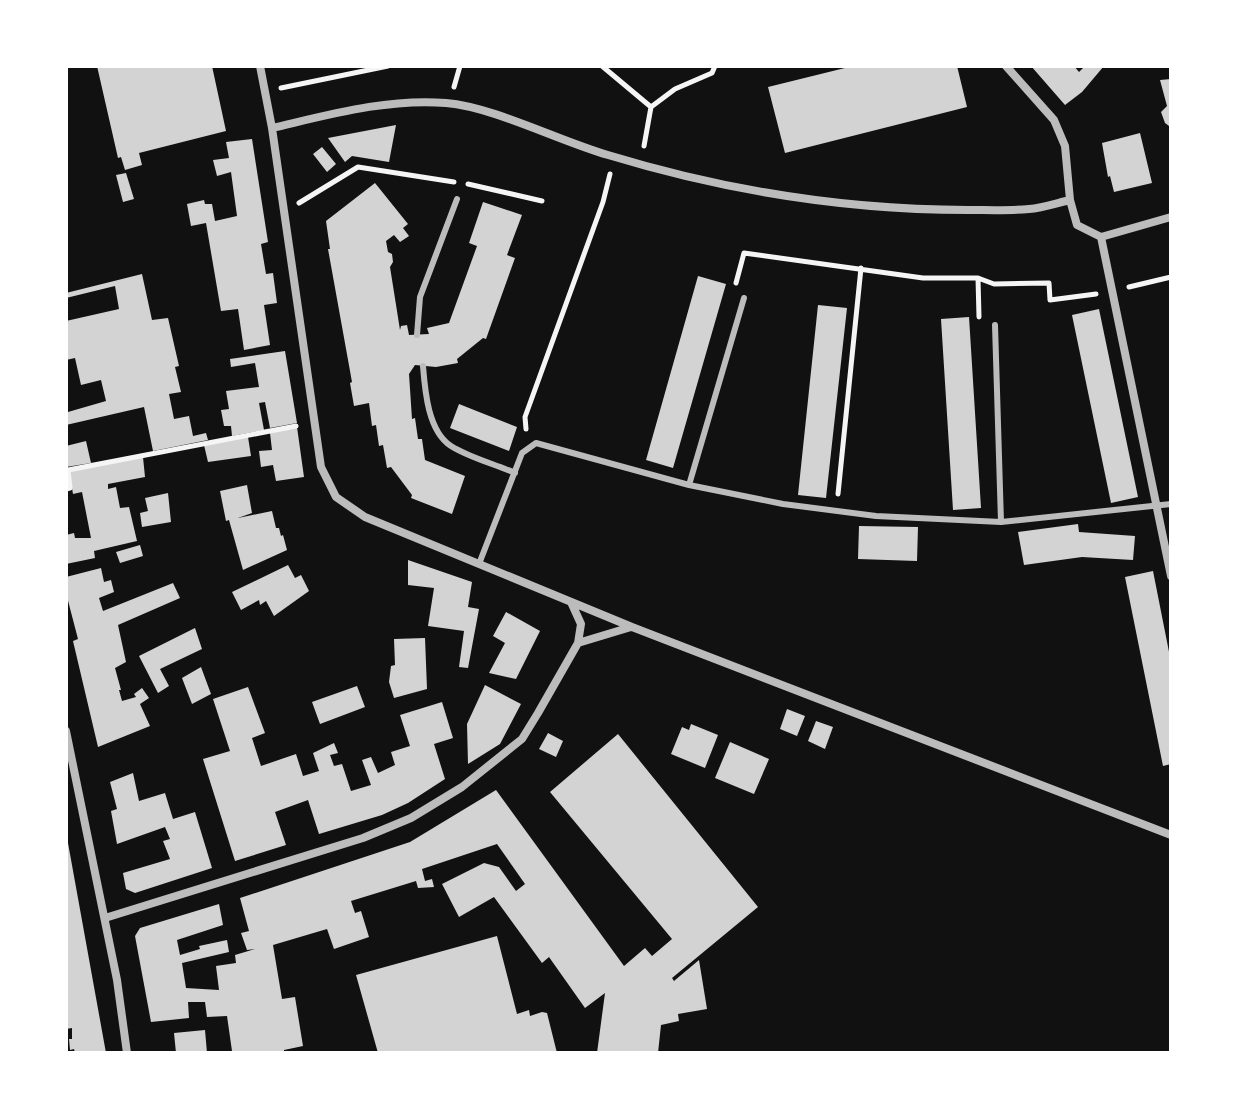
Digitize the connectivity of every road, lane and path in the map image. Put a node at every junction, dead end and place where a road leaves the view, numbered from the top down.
1 (260, 66) edge
2 (388, 66) edge
3 (602, 66) edge
4 (715, 66) edge
5 (1006, 66) edge
6 (265, 92) junction
7 (651, 107) junction
8 (272, 128) junction
9 (614, 157) junction
10 (640, 165) junction
11 (457, 199) dead end
12 (1070, 200) junction
13 (542, 201) dead end
14 (284, 211) junction
15 (1171, 217) edge
16 (1101, 237) junction
17 (861, 268) junction
18 (1171, 277) edge
19 (978, 278) junction
20 (1112, 292) junction
21 (744, 298) joint
22 (995, 325) joint
23 (417, 335) dead end
24 (423, 366) dead end
25 (314, 423) junction
26 (527, 450) junction
27 (515, 473) junction
28 (689, 485) junction
29 (66, 489) edge
30 (1171, 504) edge
31 (1156, 508) junction
32 (836, 511) junction
33 (1001, 522) junction
34 (479, 564) junction
35 (1171, 576) edge
36 (571, 601) junction
37 (632, 627) junction
38 (578, 643) junction
39 (66, 731) edge
40 (1171, 835) edge
41 (105, 918) junction
42 (127, 1053) edge

1 - 6 street
2 - 6 path
3 - 7 path
4 - 7 path
5 - 12 street
6 - 8 street
7 - 10 path
8 - 9 street
8 - 14 street
9 - 10 street
9 - 26 path
10 - 12 street
11 - 23 lane
12 - 16 street
13 - 14 path
14 - 25 street
15 - 16 street
16 - 20 street
17 - 19 path
17 - 21 path
17 - 32 path
18 - 20 path
19 - 20 path
19 - 22 path
20 - 31 street
21 - 28 lane
22 - 33 lane
24 - 27 lane
25 - 29 path
25 - 34 street
26 - 27 lane
26 - 28 lane
27 - 34 lane
28 - 32 lane
30 - 31 lane
31 - 33 lane
31 - 35 street
32 - 33 lane
34 - 36 street
36 - 37 street
36 - 38 street
37 - 38 street
37 - 40 street
38 - 41 street
39 - 41 street
41 - 42 street

